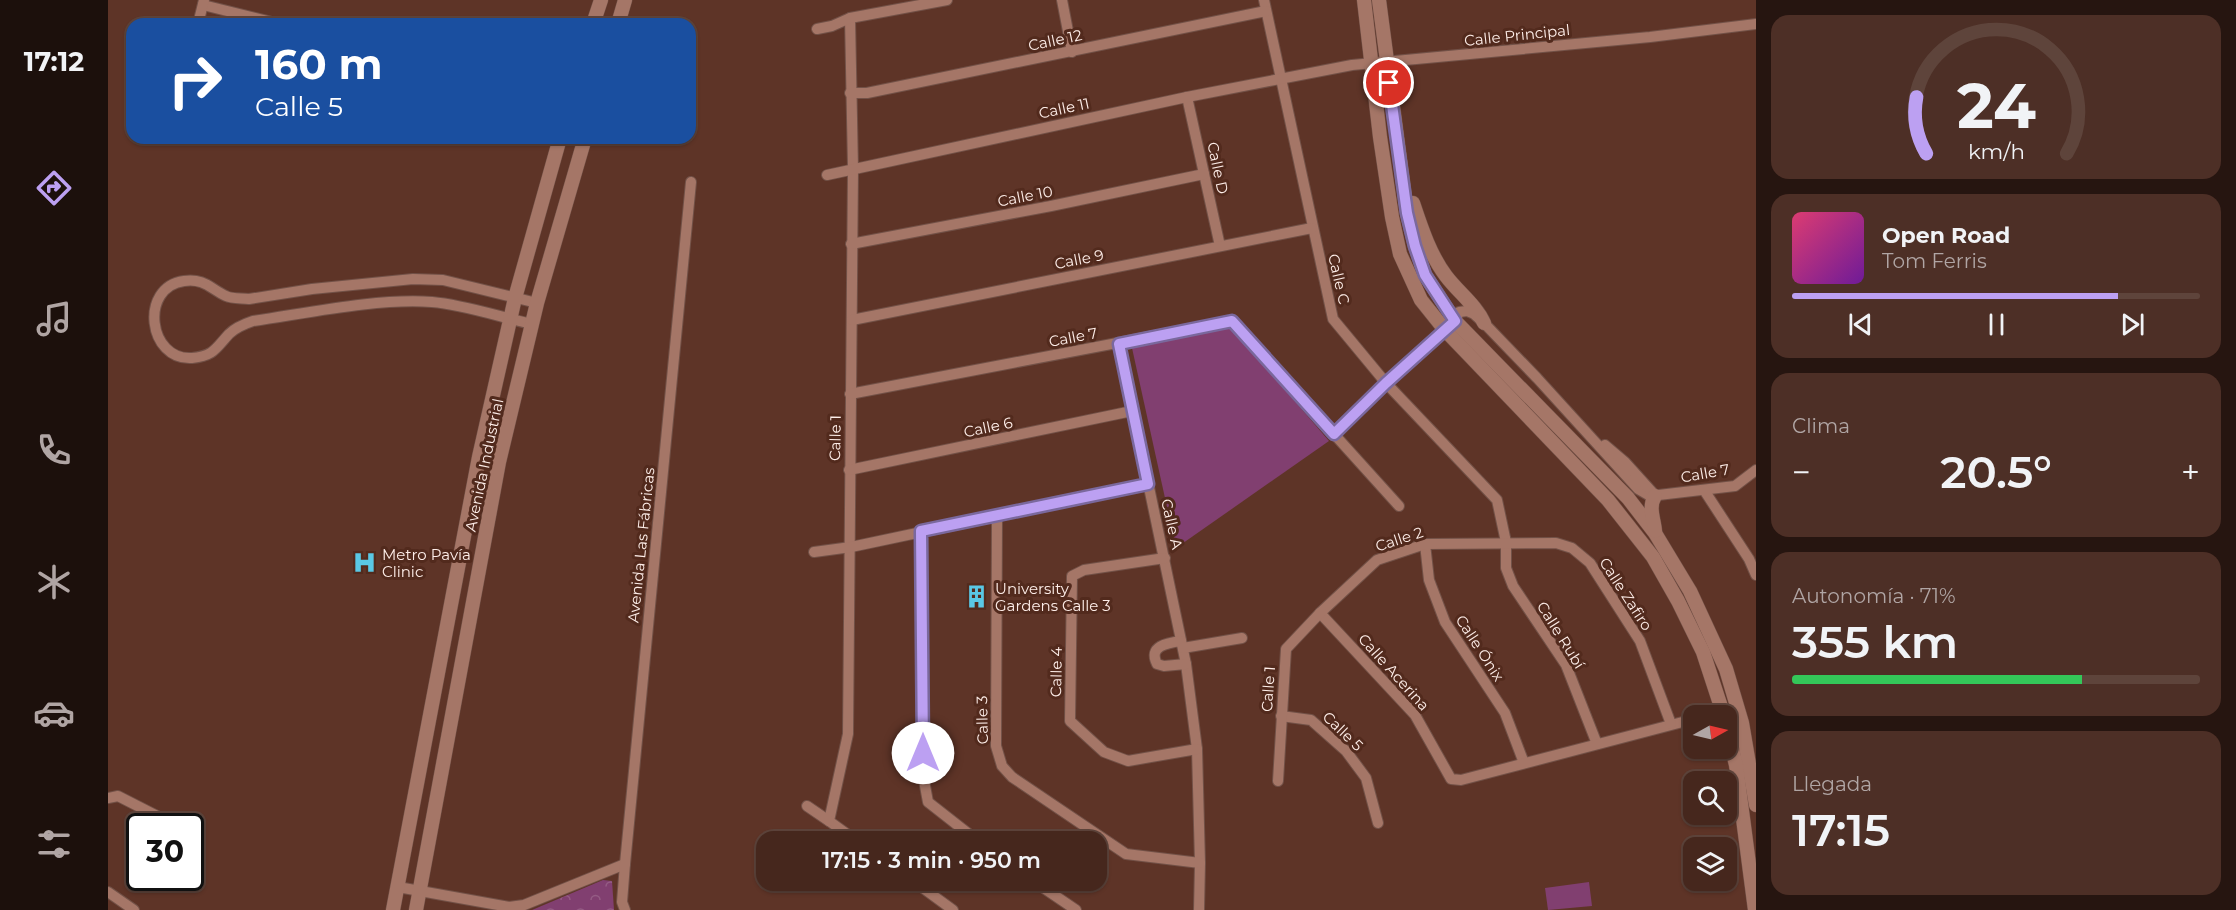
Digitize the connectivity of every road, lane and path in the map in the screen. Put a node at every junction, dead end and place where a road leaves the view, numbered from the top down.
1 (601, 0) edge
2 (625, 0) edge
3 (947, 0) edge
4 (1062, 0) edge
5 (1364, 0) edge
6 (1379, 0) edge
7 (204, 2) edge
8 (1265, 5) edge
9 (200, 18) edge
10 (259, 18) edge
11 (595, 18) edge
12 (620, 18) edge
13 (850, 18) junction
14 (1756, 24) edge
15 (817, 29) dead end
16 (1072, 52) junction
17 (1371, 63) junction
18 (1386, 63) junction
19 (1282, 78) junction
20 (850, 93) junction
21 (1187, 97) junction
22 (558, 144) edge
23 (583, 144) edge
24 (853, 169) junction
25 (1204, 174) junction
26 (827, 175) dead end
27 (691, 182) dead end
28 (1403, 182) junction
29 (1312, 228) junction
30 (851, 244) junction
31 (1220, 246) junction
32 (515, 298) junction
33 (537, 303) junction
34 (510, 319) junction
35 (852, 320) junction
36 (1484, 323) junction
37 (532, 324) junction
38 (1450, 326) junction
39 (1119, 344) junction
40 (1386, 383) junction
41 (850, 394) junction
42 (1132, 411) junction
43 (1334, 434) junction
44 (1756, 470) edge
45 (849, 471) junction
46 (1148, 484) junction
47 (1704, 490) junction
48 (1655, 496) junction
49 (1399, 506) dead end
50 (997, 517) junction
51 (921, 531) junction
52 (1655, 533) junction
53 (1506, 542) junction
54 (1425, 544) junction
55 (850, 547) junction
56 (814, 552) dead end
57 (1752, 557) edge
58 (1165, 558) junction
59 (1756, 575) edge
60 (1320, 613) junction
61 (1242, 638) dead end
62 (1182, 644) junction
63 (1186, 664) junction
64 (1720, 705) edge
65 (1281, 716) junction
66 (1683, 721) edge
67 (1671, 724) junction
68 (1597, 744) junction
69 (1197, 749) junction
70 (1734, 759) edge
71 (1524, 763) junction
72 (1278, 781) dead end
73 (108, 798) edge
74 (1756, 805) edge
75 (807, 806) dead end
76 (151, 813) edge
77 (829, 821) junction
78 (1378, 824) dead end
79 (843, 831) edge
80 (965, 831) edge
81 (1200, 862) junction
82 (625, 864) junction
83 (398, 886) junction
84 (419, 890) junction
85 (927, 891) edge
86 (1048, 891) edge
87 (108, 892) edge
88 (1755, 908) edge
89 (134, 910) edge
90 (393, 910) edge
91 (416, 910) edge
92 (625, 910) edge
93 (953, 910) edge
94 (1076, 910) edge
95 (1199, 910) edge

1 - 11 street
2 - 12 street
3 - 13 street
4 - 16 street
5 - 17 street
6 - 18 street
7 - 9 street
7 - 10 street
8 - 16 street, Calle 12
8 - 19 street, Calle C
13 - 15 street
13 - 20 street, Calle 1
14 - 18 street, Calle Principal
16 - 20 street, Calle 12
17 - 18 street, Calle Principal
17 - 19 street, Calle Principal
17 - 38 street
18 - 28 street
19 - 21 street, Calle 11
19 - 29 street, Calle C
20 - 24 street, Calle 1
21 - 24 street, Calle 11
21 - 25 street, Calle D
22 - 32 street, Avenida Industrial
23 - 33 street, Avenida Industrial
24 - 26 street, Calle 11
24 - 30 street, Calle 1
25 - 30 street, Calle 10
25 - 31 street, Calle D
27 - 82 street, Avenida Las Fábricas
28 - 36 street
28 - 38 street
29 - 31 street, Calle 9
29 - 40 street, Calle C
30 - 35 street, Calle 1
31 - 35 street, Calle 9
32 - 33 street
32 - 34 street, Avenida Industrial
32 - 34 street
33 - 37 street, Avenida Industrial
34 - 37 street
34 - 83 street, Avenida Industrial
35 - 41 street, Calle 1
36 - 38 street
36 - 48 street
37 - 84 street, Avenida Industrial
38 - 40 street
38 - 52 street
38 - 64 street
39 - 41 street, Calle 7
39 - 42 street, Calle A
39 - 43 street, Calle 7
40 - 43 street
40 - 53 street, Calle C
41 - 45 street, Calle 1
42 - 45 street, Calle 6
42 - 46 street, Calle A
43 - 49 street, Calle 7
44 - 47 street, Calle 7
45 - 55 street, Calle 1
46 - 50 street
46 - 58 street, Calle A
47 - 48 street, Calle 7
47 - 57 street
48 - 52 street
50 - 51 street
50 - 81 street, Calle 3
51 - 55 street
51 - 80 street
52 - 74 street
53 - 54 street, Calle 2
53 - 67 street, Calle Zafiro
53 - 68 street, Calle Rubí
54 - 60 street, Calle 2
54 - 71 street, Calle Ónix
55 - 56 street
55 - 77 street, Calle 1
57 - 59 street
58 - 62 street, Calle A
58 - 69 street, Calle 4
60 - 65 street, Calle 1
60 - 71 street, Calle Acerina
61 - 62 street
62 - 63 street, Calle A
62 - 63 street
63 - 69 street, Calle A
65 - 72 street, Calle 1
65 - 78 street, Calle 5
66 - 67 street
67 - 68 street
68 - 71 street
69 - 81 street, Calle A
70 - 88 street
73 - 76 street
75 - 77 street
77 - 79 street
81 - 95 street, Calle A
82 - 84 street
82 - 92 street, Avenida Las Fábricas
83 - 84 street
83 - 90 street, Avenida Industrial
84 - 91 street, Avenida Industrial
85 - 93 street
86 - 94 street
87 - 89 street

